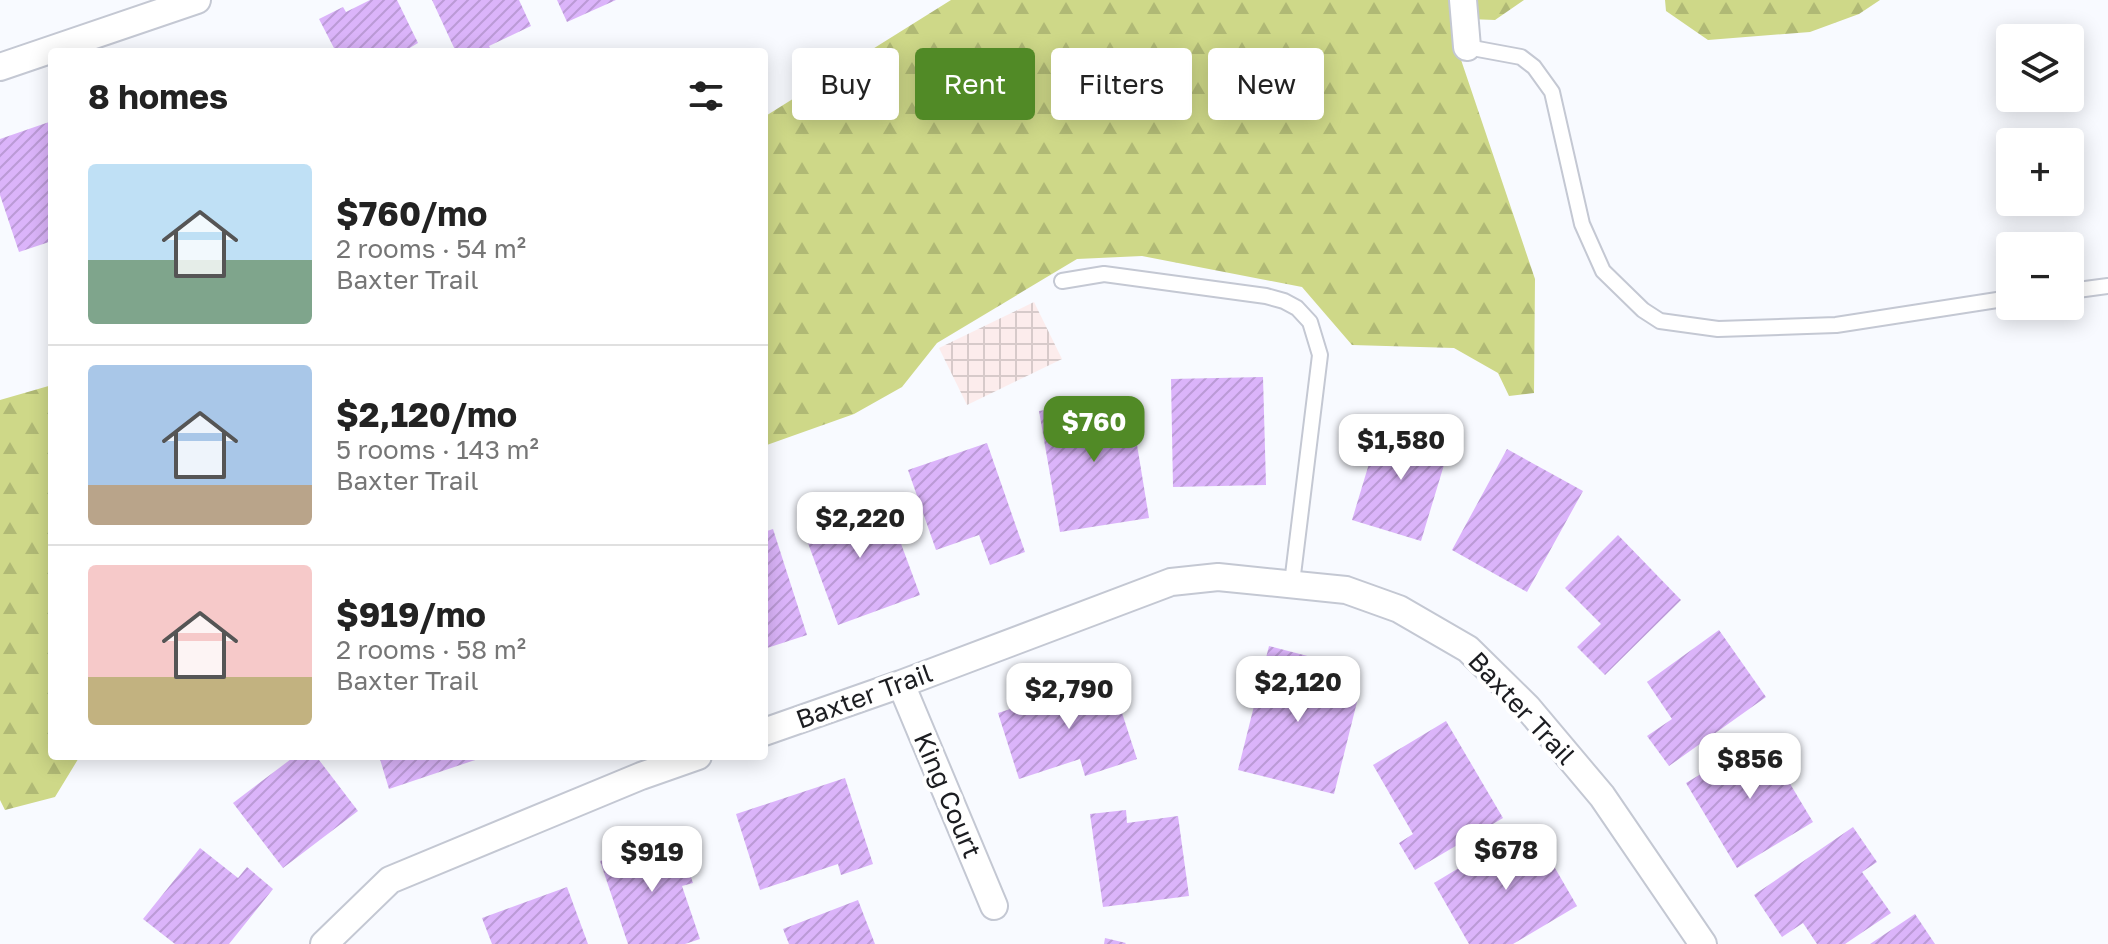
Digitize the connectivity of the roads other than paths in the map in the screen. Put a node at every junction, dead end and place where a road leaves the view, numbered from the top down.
1 (197, 0) edge
2 (1463, 0) edge
3 (1467, 47) joint
4 (56, 48) edge
5 (48, 51) edge
6 (0, 67) edge
7 (1062, 281) dead end
8 (2108, 286) edge
9 (2084, 289) edge
10 (1996, 300) edge
11 (1292, 583) junction
12 (901, 684) junction
13 (768, 731) edge
14 (687, 760) edge
15 (994, 906) dead end
16 (324, 944) edge
17 (1703, 944) edge

1 - 4 street
2 - 3 street
3 - 10 lane
5 - 6 street
7 - 11 lane
8 - 9 lane
11 - 12 street, Baxter Trail
11 - 17 street, Baxter Trail
12 - 13 street, Baxter Trail
12 - 15 street, King Court
14 - 16 street

